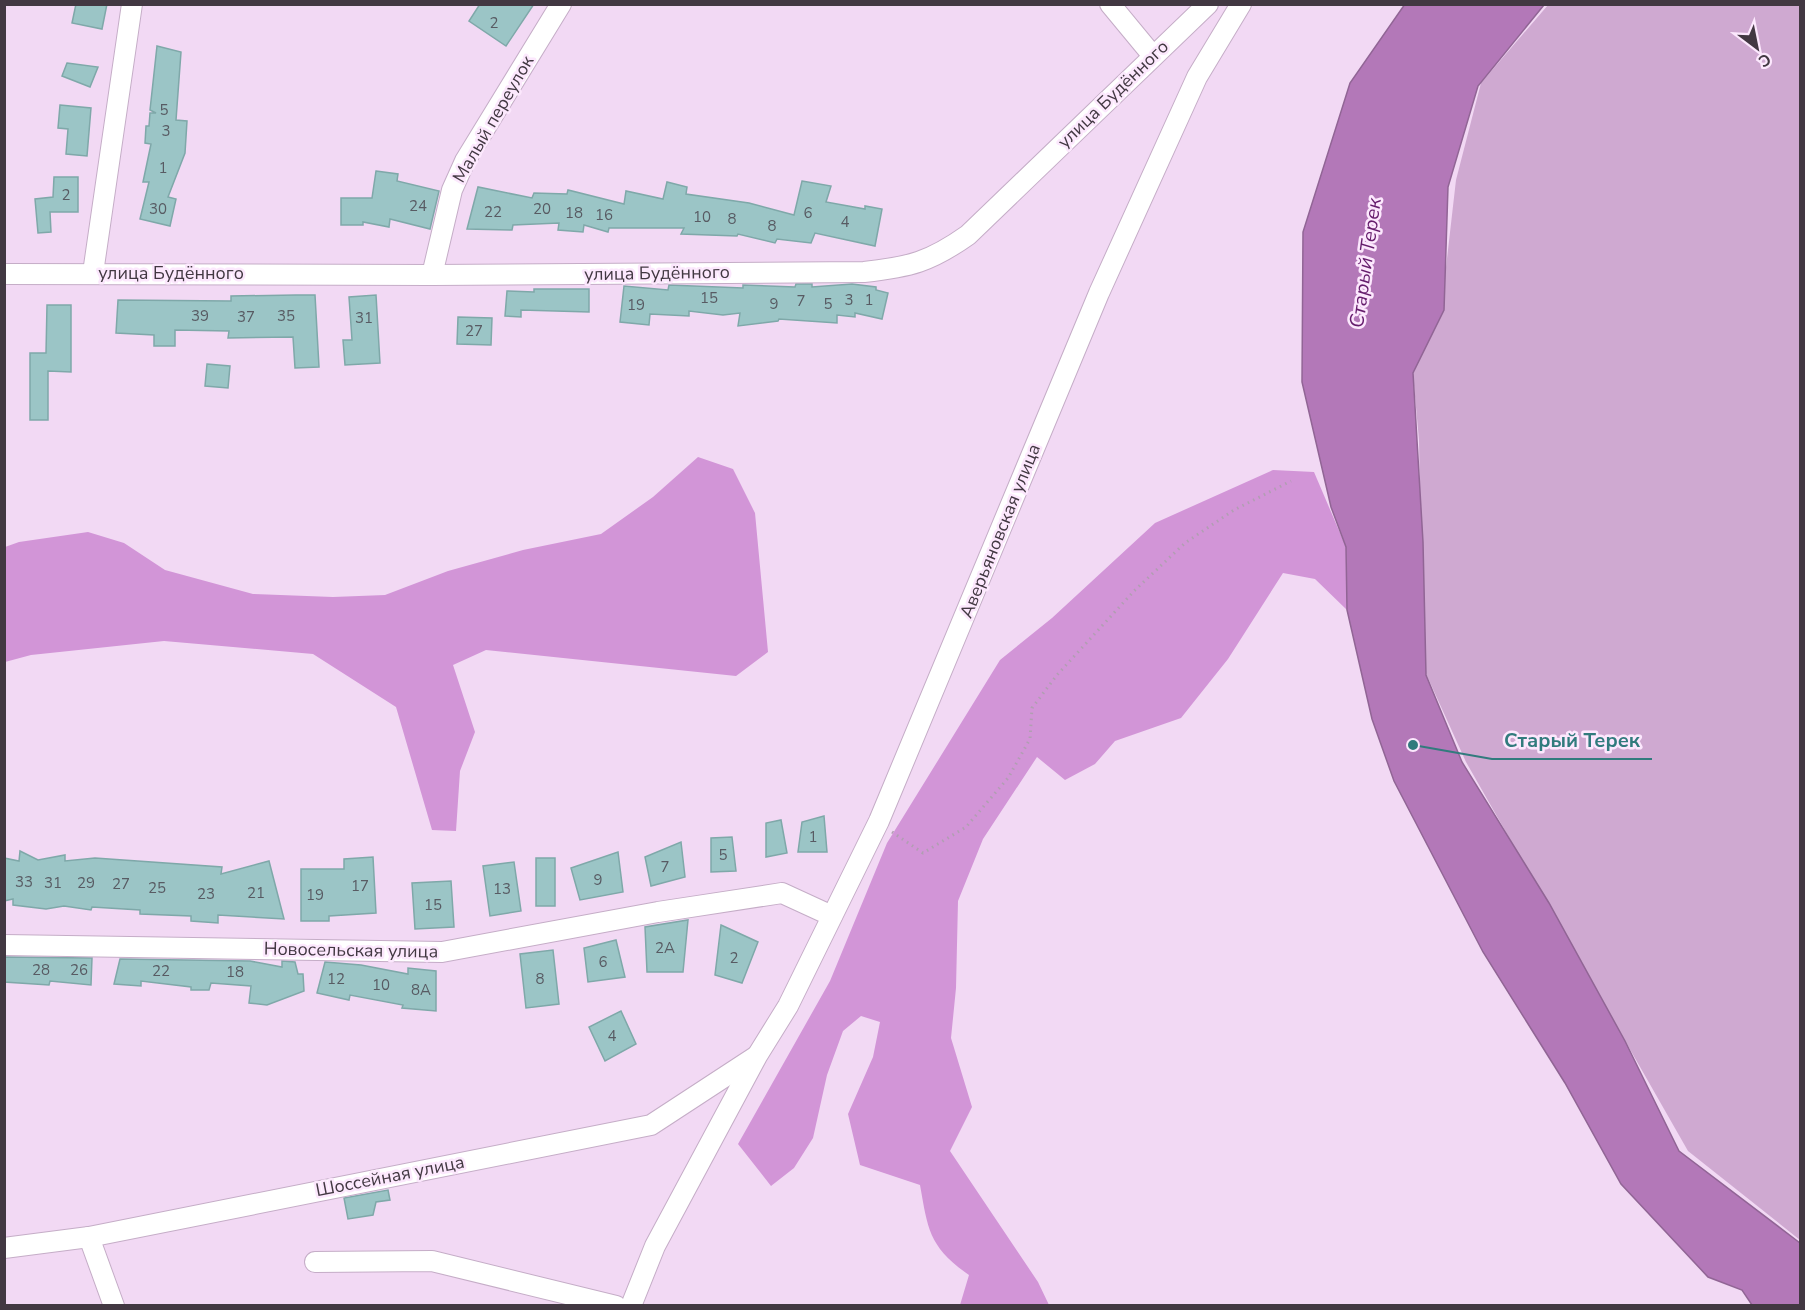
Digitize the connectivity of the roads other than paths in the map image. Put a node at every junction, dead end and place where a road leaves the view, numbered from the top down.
1 (132, 4) edge
2 (561, 4) edge
3 (1110, 4) edge
4 (1208, 4) edge
5 (1240, 4) edge
6 (1154, 56) junction
7 (93, 273) junction
8 (4, 274) edge
9 (432, 275) junction
10 (832, 916) junction
11 (4, 945) edge
12 (758, 1056) junction
13 (89, 1237) junction
14 (4, 1248) edge
15 (315, 1262) dead end
16 (114, 1305) edge
17 (616, 1305) edge
18 (632, 1305) edge

1 - 7 street
2 - 9 street, Малый переулок
3 - 6 street
4 - 6 street, улица Будённого
5 - 10 street, Аверьяновская улица
6 - 9 street, улица Будённого
7 - 8 street, улица Будённого
7 - 9 street, улица Будённого
10 - 11 street, Новосельская улица
10 - 12 street, Аверьяновская улица
12 - 13 street, Шоссейная улица
12 - 18 street, Аверьяновская улица
13 - 14 street, Шоссейная улица
13 - 16 street
15 - 17 street

